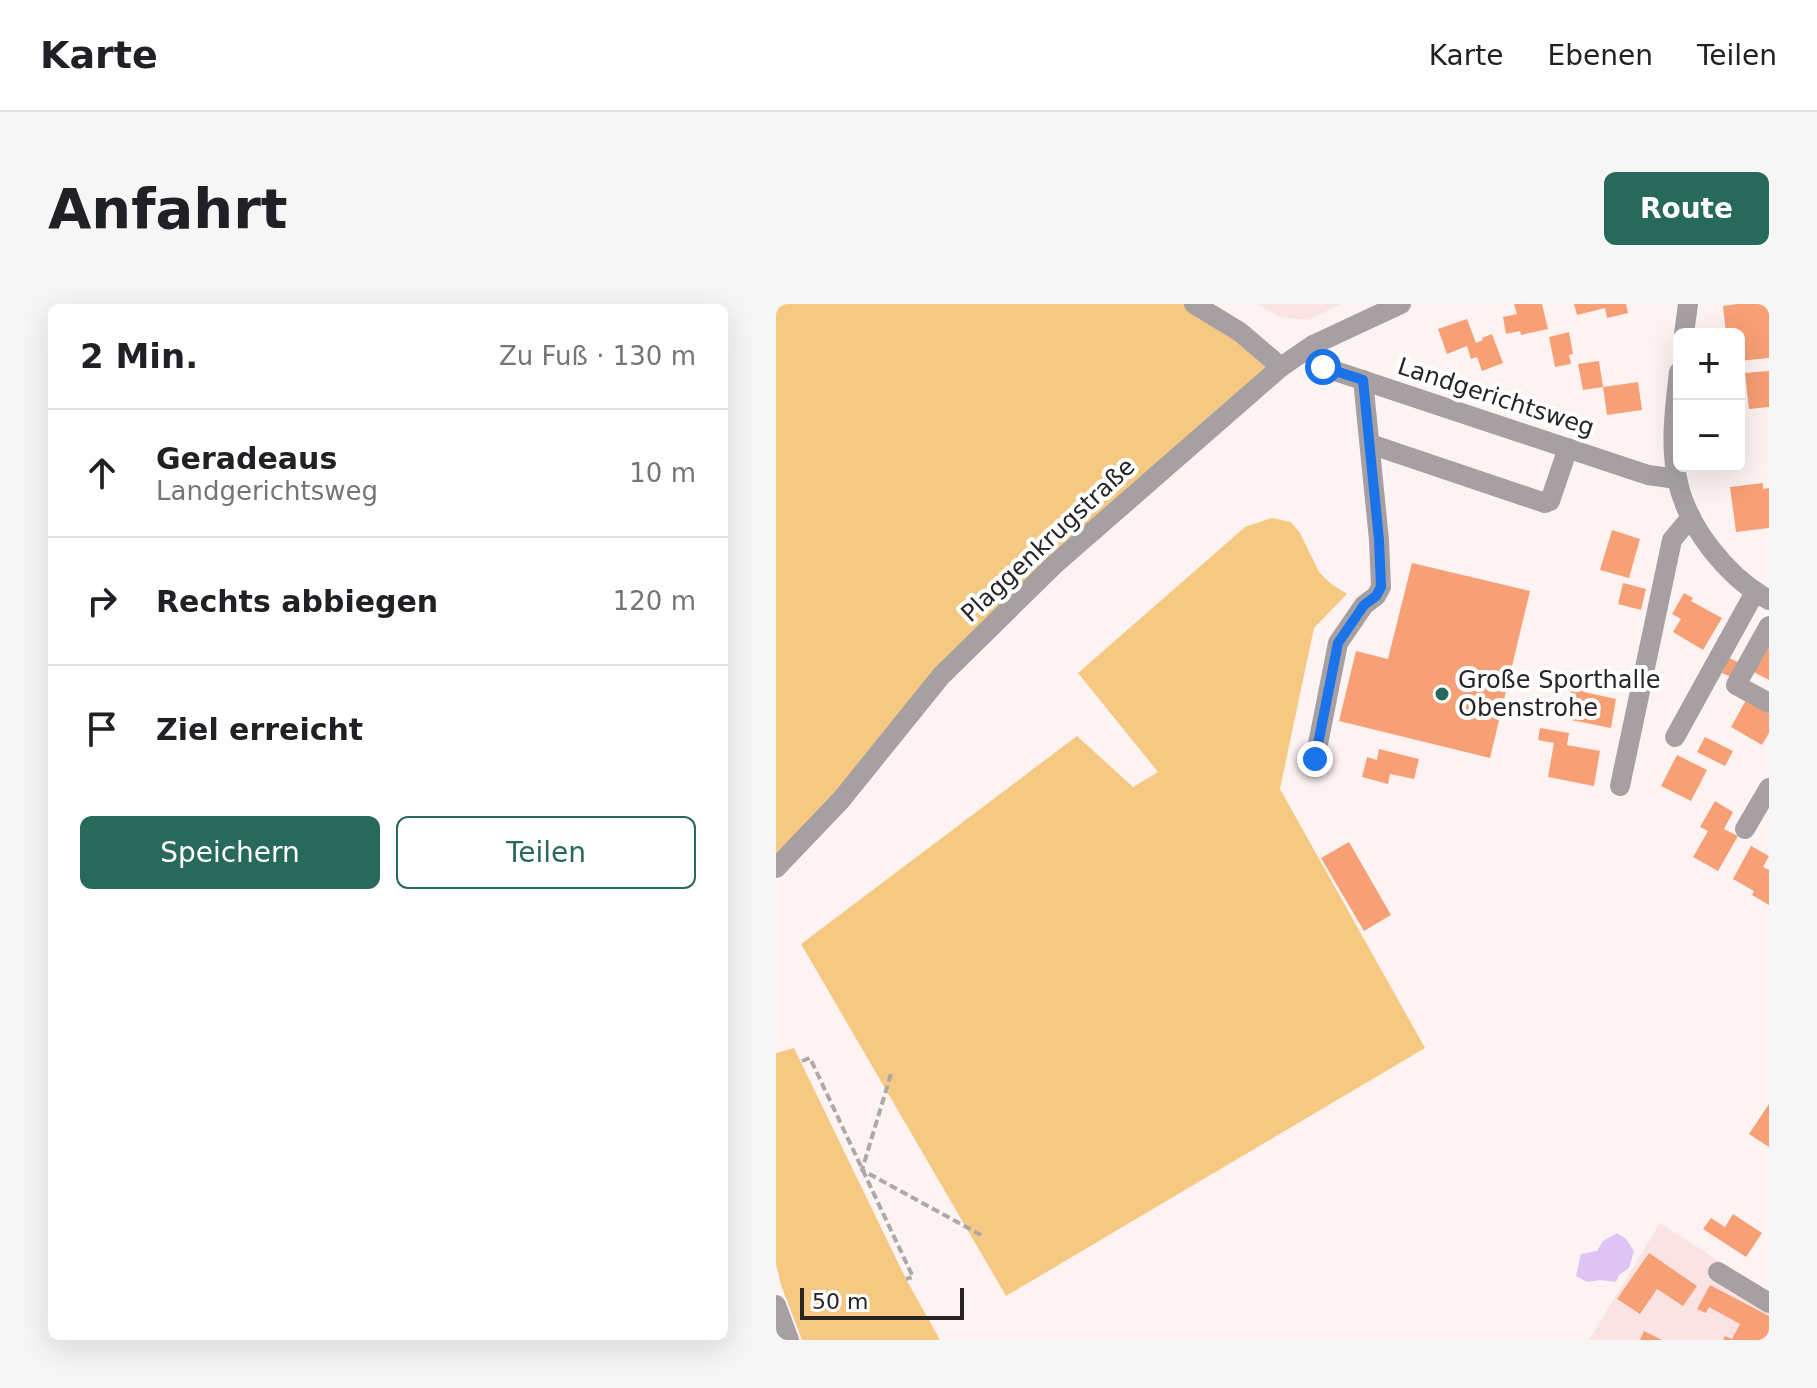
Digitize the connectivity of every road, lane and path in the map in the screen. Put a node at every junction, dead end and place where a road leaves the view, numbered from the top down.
1 (1194, 304) edge
2 (1401, 304) edge
3 (1688, 304) edge
4 (1685, 328) edge
5 (1313, 345) junction
6 (1281, 367) junction
7 (1363, 380) junction
8 (1676, 400) edge
9 (1370, 444) junction
10 (1568, 448) junction
11 (1677, 479) junction
12 (1691, 517) junction
13 (1762, 596) edge
14 (1769, 626) edge
15 (1769, 703) edge
16 (1675, 737) dead end
17 (1315, 759) dead end
18 (1620, 786) dead end
19 (1769, 788) edge
20 (1745, 829) dead end
21 (776, 868) edge
22 (802, 1061) dead end
23 (891, 1074) dead end
24 (862, 1170) junction
25 (981, 1235) dead end
26 (1718, 1272) dead end
27 (906, 1279) dead end
28 (1769, 1303) edge
29 (776, 1305) edge
30 (789, 1340) edge

1 - 6 street
2 - 5 street, Plaggenkrugstraße
3 - 4 street
5 - 6 street, Plaggenkrugstraße
5 - 7 street, Landgerichtsweg
6 - 21 street, Plaggenkrugstraße
7 - 9 street
7 - 10 street, Landgerichtsweg
8 - 11 street
9 - 10 street
9 - 17 street
10 - 11 street, Landgerichtsweg
11 - 12 street
12 - 13 street
12 - 18 street
13 - 16 street
14 - 15 street
19 - 20 street
22 - 24 path
23 - 24 path
24 - 25 path
24 - 27 path
26 - 28 street
29 - 30 street

